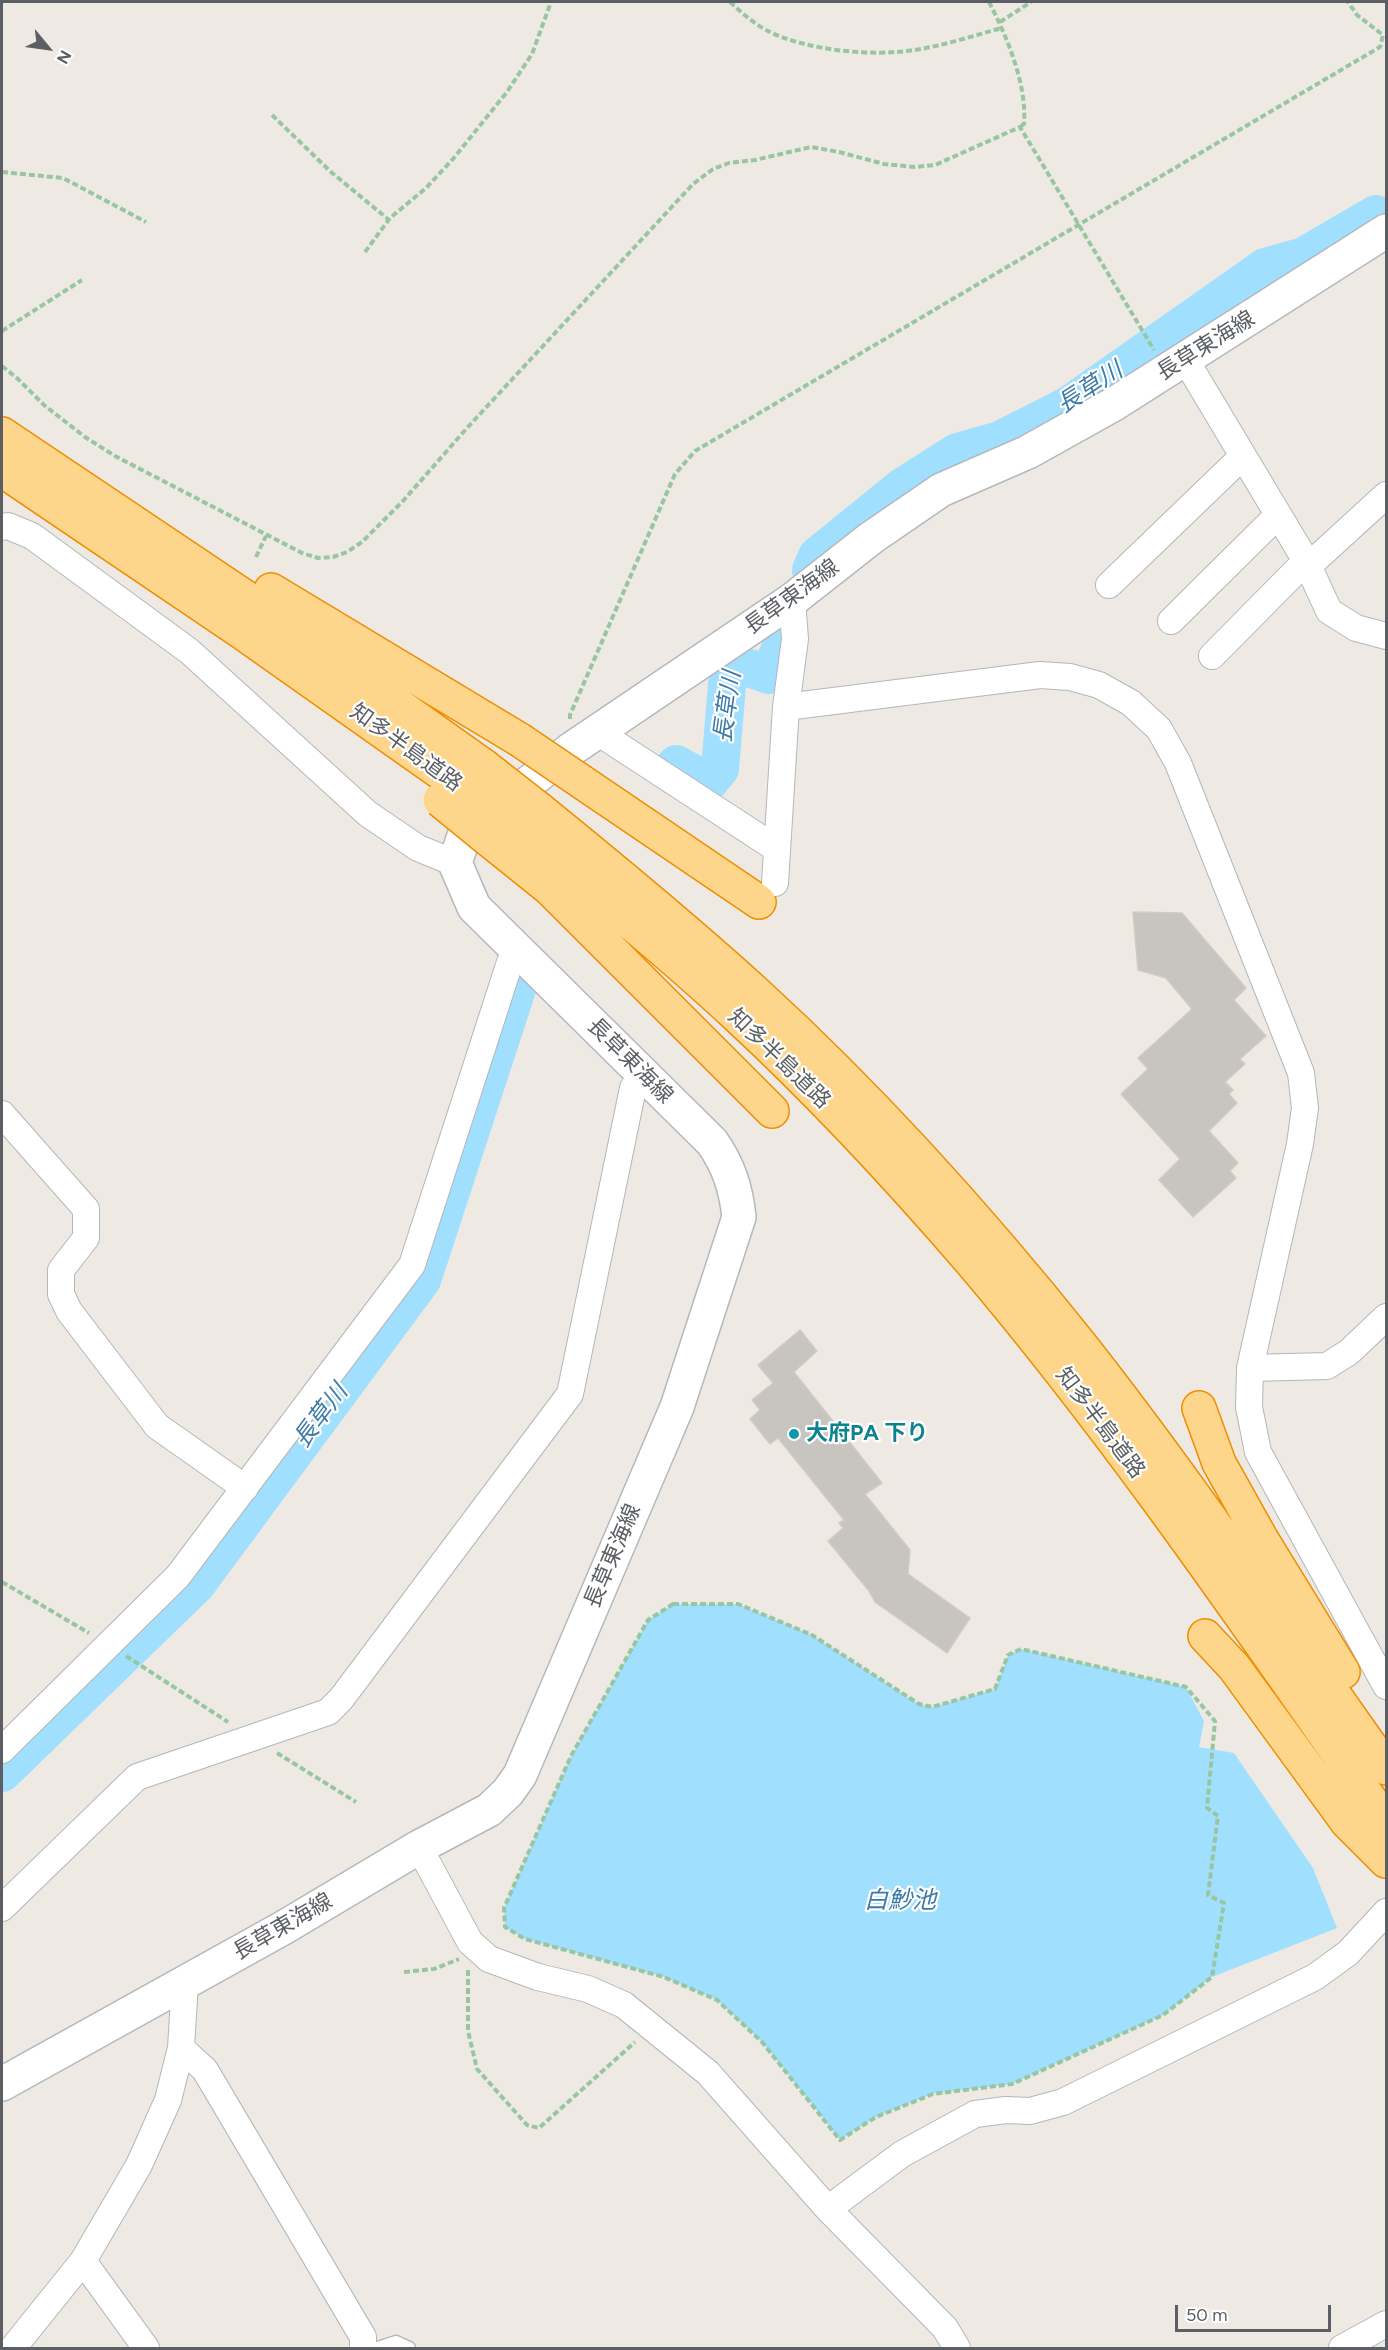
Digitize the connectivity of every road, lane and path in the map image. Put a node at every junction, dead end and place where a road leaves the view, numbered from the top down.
1 (551, 2) edge
2 (730, 2) edge
3 (989, 2) edge
4 (1031, 2) edge
5 (1348, 2) edge
6 (1000, 22) junction
7 (1002, 28) junction
8 (272, 115) dead end
9 (1020, 127) junction
10 (2, 172) edge
11 (389, 220) junction
12 (146, 222) dead end
13 (1078, 226) junction
14 (1386, 231) edge
15 (365, 252) dead end
16 (82, 280) dead end
17 (2, 331) edge
18 (1176, 365) junction
19 (2, 366) edge
20 (2, 434) edge
21 (1243, 456) junction
22 (2, 470) edge
23 (1386, 495) edge
24 (117, 511) junction
25 (1278, 515) junction
26 (2, 527) edge
27 (266, 536) junction
28 (256, 557) dead end
29 (1307, 564) junction
30 (1109, 585) dead end
31 (792, 600) junction
32 (1171, 621) dead end
33 (1386, 636) edge
34 (1212, 656) dead end
35 (786, 707) junction
36 (583, 741) junction
37 (461, 784) junction
38 (514, 825) junction
39 (777, 849) junction
40 (455, 863) junction
41 (767, 892) joint
42 (517, 949) junction
43 (644, 1075) junction
44 (772, 1111) dead end
45 (2, 1114) edge
46 (1386, 1317) edge
47 (1250, 1368) junction
48 (1199, 1408) dead end
49 (245, 1488) junction
50 (2, 1582) edge
51 (1204, 1636) dead end
52 (108, 1645) junction
53 (1386, 1686) edge
54 (1186, 1688) joint
55 (1386, 1732) edge
56 (252, 1737) junction
57 (2, 1750) edge
58 (1386, 1768) edge
59 (356, 1802) dead end
60 (1386, 1822) edge
61 (419, 1847) junction
62 (1386, 1861) edge
63 (2, 1908) edge
64 (1386, 1912) edge
65 (472, 1953) junction
66 (404, 1972) dead end
67 (185, 1982) junction
68 (651, 2028) junction
69 (181, 2048) junction
70 (2, 2084) edge
71 (828, 2209) junction
72 (83, 2261) junction
73 (1386, 2324) edge
74 (13, 2349) edge
75 (146, 2349) edge
76 (363, 2349) edge
77 (378, 2349) edge
78 (409, 2349) edge
79 (957, 2349) edge
80 (1342, 2349) edge

1 - 11 path
2 - 7 path
3 - 6 path
4 - 6 path
5 - 13 path
6 - 7 path
7 - 9 path
8 - 11 path
9 - 13 path
9 - 27 path
10 - 12 path
11 - 15 path
13 - 18 path
13 - 36 path
14 - 18 main road, 長草東海線
16 - 17 path
18 - 21 street
18 - 31 main road, 長草東海線
19 - 27 path
20 - 24 highway, 知多半島道路
21 - 25 street
21 - 30 street
22 - 37 highway
23 - 29 street
24 - 37 highway, 知多半島道路
24 - 41 highway, bridge
25 - 29 street
25 - 32 street
26 - 40 street
27 - 28 path
29 - 33 street
29 - 34 street
31 - 35 street
31 - 36 main road, 長草東海線
35 - 39 street
35 - 47 street
36 - 39 street
36 - 40 main road, 長草東海線
37 - 38 highway, 知多半島道路, bridge
37 - 38 highway, bridge
38 - 44 highway
38 - 58 highway, 知多半島道路
38 - 60 highway, 知多半島道路
39 - 41 street
40 - 42 main road, 長草東海線
42 - 43 main road, 長草東海線
42 - 49 street
43 - 56 street
43 - 61 main road, 長草東海線
45 - 49 street
46 - 47 street
47 - 53 street
48 - 55 highway
49 - 52 street
50 - 52 path
51 - 62 highway
52 - 56 path
52 - 57 street
54 - 54 path
56 - 59 path
56 - 63 street
61 - 65 street
61 - 67 main road, 長草東海線
64 - 71 street
65 - 66 path
65 - 68 street
65 - 68 path
67 - 69 street
67 - 70 main road, 長草東海線
68 - 71 street
69 - 72 street
69 - 76 street
71 - 79 street
72 - 74 street
72 - 75 street
73 - 80 street
77 - 78 lane

